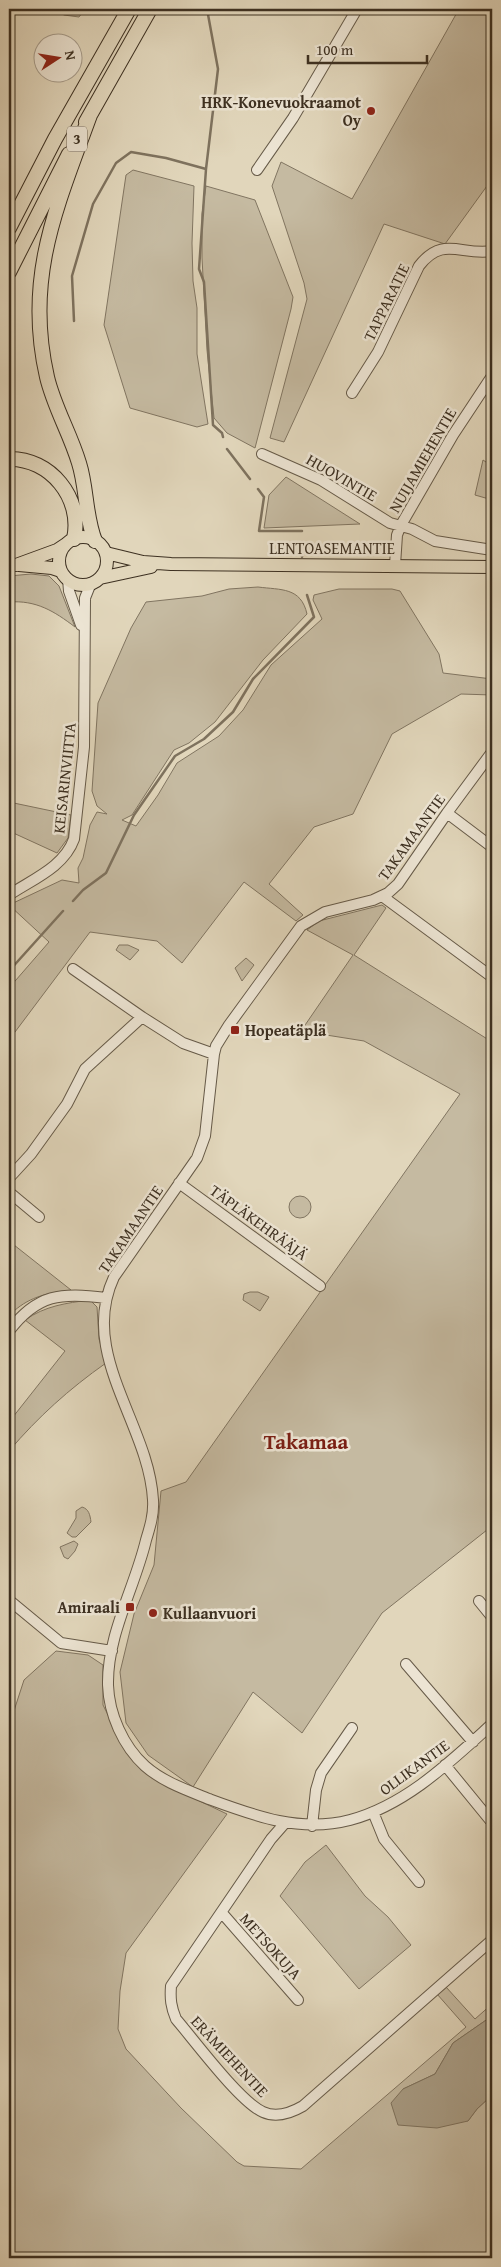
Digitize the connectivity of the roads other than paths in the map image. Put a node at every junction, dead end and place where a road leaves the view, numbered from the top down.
1 (129, 9) edge
2 (150, 9) edge
3 (357, 9) edge
4 (90, 115) junction
5 (257, 170) dead end
6 (9, 228) edge
7 (492, 251) edge
8 (9, 272) edge
9 (492, 376) edge
10 (352, 393) dead end
11 (262, 454) dead end
12 (9, 459) edge
13 (401, 525) junction
14 (70, 541) junction
15 (95, 541) junction
16 (492, 550) edge
17 (106, 553) junction
18 (171, 564) junction
19 (12, 565) edge
20 (395, 565) junction
21 (492, 567) edge
22 (65, 575) junction
23 (95, 581) junction
24 (84, 633) junction
25 (492, 752) edge
26 (447, 813) junction
27 (492, 847) edge
28 (9, 895) edge
29 (382, 896) junction
30 (73, 969) dead end
31 (492, 977) edge
32 (142, 1016) junction
33 (214, 1054) junction
34 (9, 1178) edge
35 (179, 1183) junction
36 (9, 1192) edge
37 (39, 1217) dead end
38 (320, 1286) dead end
39 (106, 1298) junction
40 (9, 1332) edge
41 (9, 1600) edge
42 (479, 1601) dead end
43 (492, 1617) edge
44 (112, 1651) junction
45 (406, 1664) dead end
46 (492, 1724) edge
47 (352, 1728) dead end
48 (473, 1742) junction
49 (445, 1765) junction
50 (200, 1796) joint
51 (373, 1812) junction
52 (490, 1820) dead end
53 (285, 1823) junction
54 (312, 1826) junction
55 (419, 1882) dead end
56 (222, 1913) junction
57 (492, 1940) edge
58 (298, 2000) dead end

1 - 6 highway, 3
2 - 4 highway, 3
3 - 5 street
4 - 8 highway, 3
4 - 15 highway
7 - 10 street, TAPPARATIE
9 - 13 street, NUIJAMIEHENTIE
11 - 13 street, HUOVINTIE
12 - 14 highway
13 - 16 street, HUOVINTIE
13 - 20 street, NUIJAMIEHENTIE
14 - 15 main road
14 - 19 main road
14 - 22 main road
15 - 17 main road
17 - 18 main road, LENTOASEMANTIE
17 - 23 main road
18 - 20 main road, LENTOASEMANTIE
18 - 23 main road, LENTOASEMANTIE
19 - 22 main road
20 - 21 main road, LENTOASEMANTIE
22 - 23 main road
22 - 24 street, KEISARINVIITTA
23 - 24 street, KEISARINVIITTA
24 - 28 street, KEISARINVIITTA
25 - 26 street, TAKAMAANTIE
26 - 27 street
26 - 29 street, TAKAMAANTIE
29 - 31 street
29 - 33 street, TAKAMAANTIE
30 - 32 street
32 - 33 street
32 - 34 street
33 - 35 street, TAKAMAANTIE
35 - 38 street, TÄPLÄKEHRÄÄJÄ
35 - 39 street, TAKAMAANTIE
36 - 37 street
39 - 40 street
39 - 44 street, TAKAMAANTIE
41 - 44 street
42 - 43 street
44 - 50 street, TAKAMAANTIE
45 - 48 street
46 - 48 street, OLLIKANTIE
47 - 54 street
48 - 49 street, OLLIKANTIE
49 - 51 street, OLLIKANTIE
49 - 52 street
50 - 53 street, OLLIKANTIE
51 - 54 street, OLLIKANTIE
51 - 55 street
53 - 54 street, OLLIKANTIE
53 - 56 street, ERÄMIEHENTIE
56 - 57 street, ERÄMIEHENTIE
56 - 58 street, METSOKUJA

